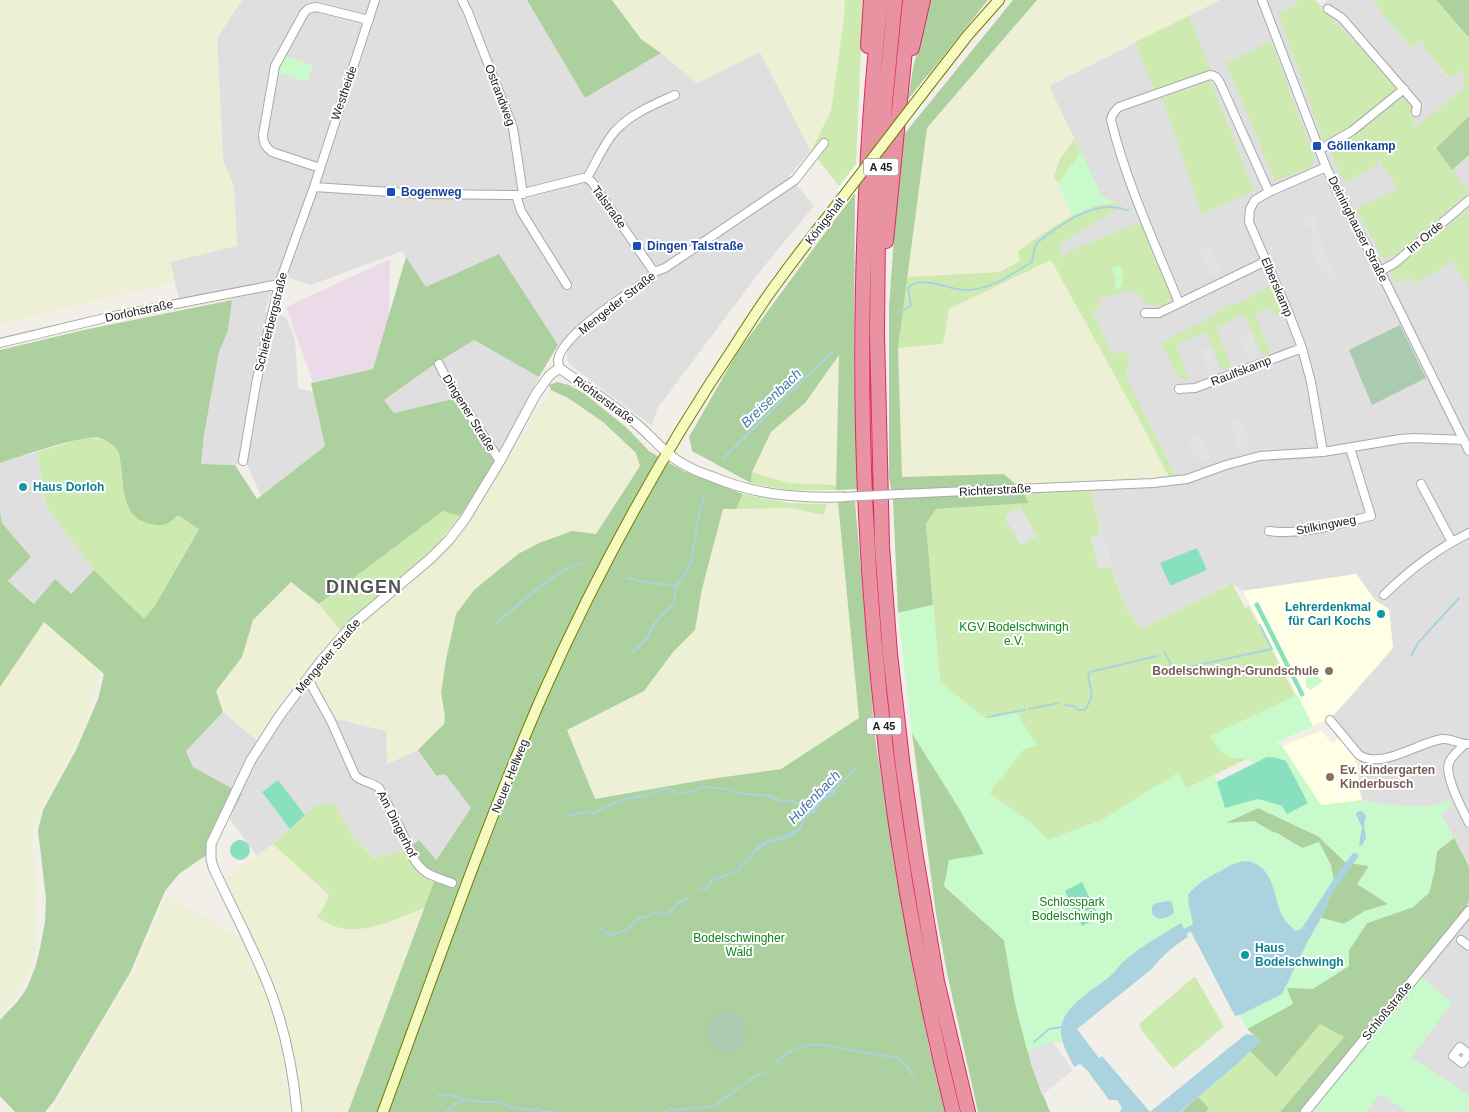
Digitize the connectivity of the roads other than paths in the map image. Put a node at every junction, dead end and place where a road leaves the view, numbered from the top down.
1 (376, 0) edge
2 (462, 0) edge
3 (871, 0) edge
4 (882, 0) edge
5 (895, 0) edge
6 (910, 0) edge
7 (923, 0) edge
8 (999, 0) edge
9 (1262, 0) edge
10 (1328, 10) dead end
11 (370, 20) junction
12 (1404, 89) junction
13 (675, 96) dead end
14 (899, 97) junction
15 (1416, 112) dead end
16 (824, 143) dead end
17 (1319, 150) junction
18 (867, 156) junction
19 (1326, 167) junction
20 (320, 168) junction
21 (587, 178) junction
22 (314, 186) junction
23 (1269, 192) junction
24 (519, 195) junction
25 (1469, 200) edge
26 (1266, 261) junction
27 (1380, 271) junction
28 (654, 272) junction
29 (279, 284) junction
30 (567, 285) dead end
31 (1179, 303) junction
32 (1145, 313) dead end
33 (877, 334) junction
34 (0, 344) edge
35 (1302, 348) junction
36 (439, 364) dead end
37 (559, 368) junction
38 (1179, 388) dead end
39 (1464, 440) junction
40 (1350, 448) junction
41 (1469, 450) edge
42 (1323, 452) junction
43 (666, 453) junction
44 (243, 461) dead end
45 (500, 461) junction
46 (1421, 484) dead end
47 (843, 497) joint
48 (1269, 531) dead end
49 (1469, 533) edge
50 (1452, 542) junction
51 (1384, 595) dead end
52 (308, 679) junction
53 (1330, 720) dead end
54 (1466, 744) edge
55 (1469, 823) edge
56 (452, 883) dead end
57 (1469, 910) edge
58 (1460, 940) dead end
59 (1469, 946) edge
60 (297, 1112) edge
61 (383, 1112) edge
62 (953, 1112) edge
63 (968, 1112) edge
64 (1305, 1112) edge

1 - 11 street, Westheide
2 - 24 street, Ostrandweg
3 - 18 highway
4 - 18 highway, A 45
5 - 33 highway, A 45
6 - 14 highway
7 - 14 highway
8 - 43 main road, Königshalt, bridge
9 - 17 street, Deininghauser Straße
10 - 12 street
11 - 20 street, Westheide
11 - 20 street
12 - 15 street
12 - 17 street
13 - 21 street
14 - 33 highway
16 - 28 street, Mengeder Straße
17 - 19 street, Deininghauser Straße
18 - 62 highway, A 45
19 - 23 street, Elberskamp
19 - 27 street, Deininghauser Straße
20 - 22 street, Westheide
21 - 24 street, Talstraße
21 - 28 street, Talstraße
22 - 24 street, Talstraße
22 - 29 street, Schieferbergstraße
23 - 26 street, Elberskamp
23 - 31 street
24 - 30 street
25 - 27 street, Im Orde
26 - 31 street
26 - 35 street, Elberskamp
27 - 39 street, Deininghauser Straße
28 - 37 street, Mengeder Straße
29 - 34 street, Dorlohstraße
29 - 44 street, Schieferbergstraße
31 - 32 street
33 - 63 highway, A 45
35 - 38 street, Raulfskamp
35 - 42 street, Elberskamp
36 - 45 street, Dingener Straße
37 - 43 street, Richterstraße
37 - 45 street, Mengeder Straße
39 - 40 street, Richterstraße
39 - 41 street, Deininghauser Straße
40 - 42 street, Richterstraße
40 - 48 street, Stilkingweg
42 - 47 street, Richterstraße, bridge
43 - 47 street, Richterstraße
43 - 61 main road, Neuer Hellweg
45 - 52 street, Mengeder Straße
46 - 50 street
49 - 50 street
50 - 51 street
52 - 56 street, Am Dingerhof
52 - 60 street, Mengeder Straße
53 - 54 street
54 - 55 street
57 - 64 street, Schloßstraße
58 - 59 street

